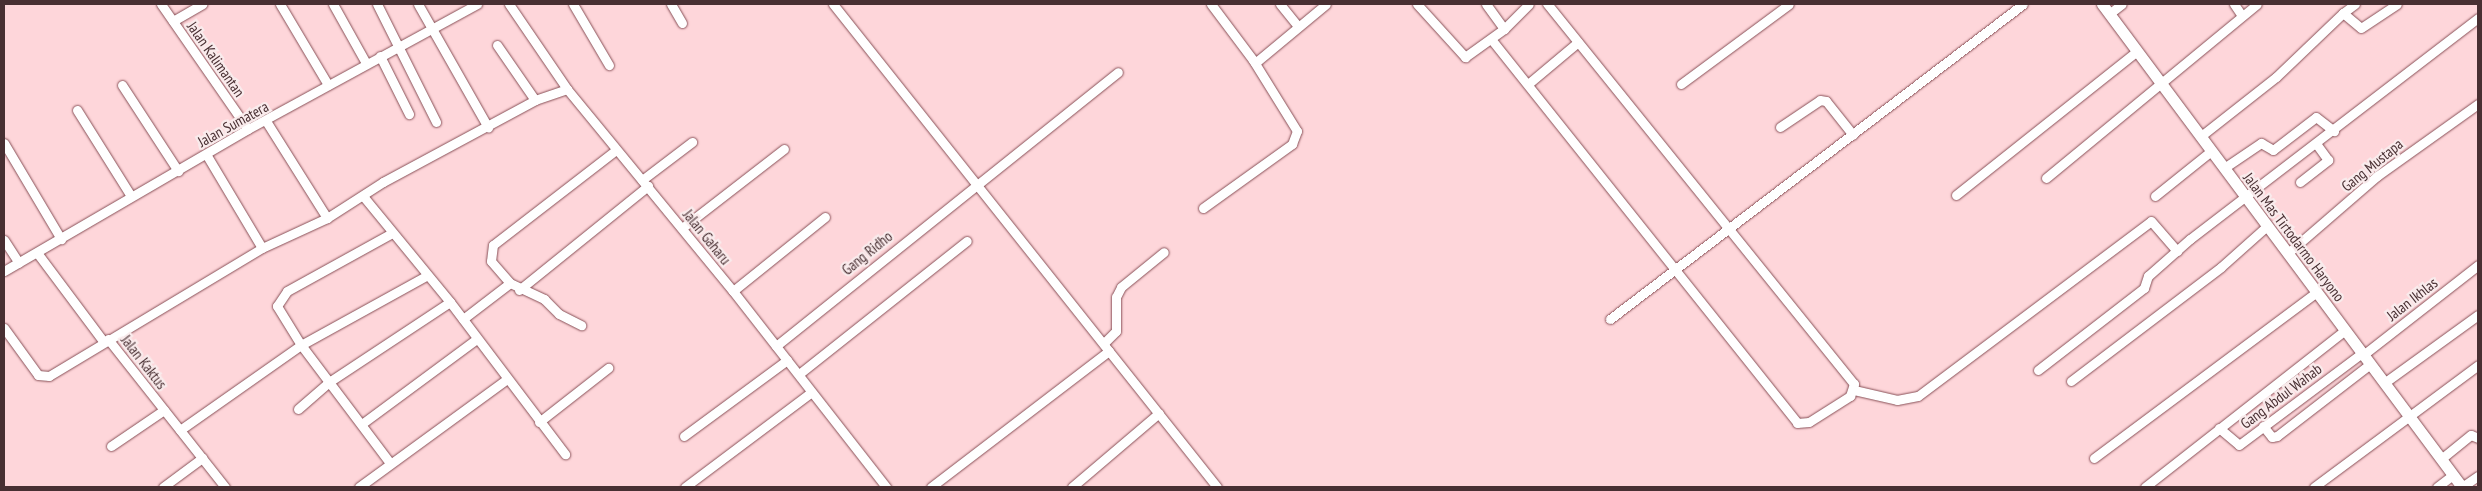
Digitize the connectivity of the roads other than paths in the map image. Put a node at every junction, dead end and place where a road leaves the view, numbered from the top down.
1 (161, 4) edge
2 (203, 4) edge
3 (280, 4) edge
4 (333, 4) edge
5 (376, 4) edge
6 (418, 4) edge
7 (477, 4) edge
8 (509, 4) edge
9 (572, 4) edge
10 (671, 4) edge
11 (833, 4) edge
12 (1211, 4) edge
13 (1280, 4) edge
14 (1326, 4) edge
15 (1417, 4) edge
16 (1486, 4) edge
17 (1529, 4) edge
18 (1547, 4) edge
19 (1789, 4) edge
20 (2023, 4) edge
21 (2102, 4) edge
22 (2122, 4) edge
23 (2234, 4) edge
24 (2257, 4) edge
25 (2355, 4) edge
26 (2397, 4) edge
27 (2343, 13) junction
28 (2109, 14) junction
29 (2242, 16) junction
30 (2478, 18) edge
31 (173, 22) junction
32 (682, 23) dead end
33 (1297, 25) junction
34 (432, 29) junction
35 (1504, 29) junction
36 (1491, 39) junction
37 (1578, 42) junction
38 (497, 45) dead end
39 (398, 46) junction
40 (2137, 51) junction
41 (380, 56) junction
42 (366, 64) junction
43 (1255, 64) junction
44 (609, 65) dead end
45 (1118, 72) dead end
46 (1528, 84) junction
47 (1682, 84) dead end
48 (2161, 84) junction
49 (122, 85) dead end
50 (328, 85) junction
51 (567, 89) junction
52 (535, 100) junction
53 (2478, 104) edge
54 (77, 110) dead end
55 (409, 114) dead end
56 (266, 121) junction
57 (436, 122) dead end
58 (488, 126) junction
59 (1780, 127) dead end
60 (248, 129) junction
61 (2334, 131) junction
62 (1852, 135) junction
63 (2200, 136) junction
64 (692, 142) dead end
65 (4, 143) edge
66 (2317, 145) junction
67 (784, 149) dead end
68 (616, 150) junction
69 (2211, 151) junction
70 (206, 154) junction
71 (2224, 168) junction
72 (178, 171) junction
73 (2046, 178) dead end
74 (2300, 182) dead end
75 (645, 183) junction
76 (976, 184) junction
77 (1956, 195) dead end
78 (131, 196) junction
79 (363, 196) junction
80 (2155, 196) dead end
81 (2246, 198) junction
82 (1204, 208) dead end
83 (825, 217) dead end
84 (327, 218) junction
85 (2267, 226) junction
86 (682, 228) junction
87 (1730, 230) junction
88 (392, 233) junction
89 (61, 239) junction
90 (4, 240) edge
91 (967, 241) dead end
92 (262, 248) junction
93 (2177, 251) junction
94 (1164, 252) dead end
95 (38, 254) junction
96 (2288, 254) junction
97 (19, 263) junction
98 (2478, 265) edge
99 (1674, 268) junction
100 (4, 271) edge
101 (426, 276) junction
102 (510, 283) junction
103 (519, 290) junction
104 (733, 291) junction
105 (2317, 292) junction
106 (450, 302) junction
107 (2478, 315) edge
108 (463, 319) junction
109 (1610, 319) dead end
110 (581, 325) dead end
111 (4, 328) edge
112 (2345, 330) junction
113 (105, 340) junction
114 (475, 340) junction
115 (301, 345) junction
116 (776, 346) junction
117 (1106, 347) junction
118 (2365, 357) junction
119 (787, 360) junction
120 (2478, 365) edge
121 (608, 368) dead end
122 (2038, 370) dead end
123 (798, 374) junction
124 (507, 379) junction
125 (2071, 381) dead end
126 (329, 382) junction
127 (2384, 383) junction
128 (1854, 390) junction
129 (810, 393) junction
130 (298, 409) dead end
131 (164, 410) junction
132 (1159, 413) junction
133 (2408, 415) junction
134 (539, 422) junction
135 (362, 423) junction
136 (2263, 426) junction
137 (2219, 428) junction
138 (180, 430) junction
139 (684, 436) dead end
140 (2478, 438) edge
141 (111, 446) dead end
142 (565, 454) dead end
143 (202, 458) junction
144 (2094, 458) dead end
145 (2441, 459) junction
146 (390, 463) junction
147 (2453, 476) junction
148 (2478, 476) edge
149 (163, 487) edge
150 (225, 487) edge
151 (358, 487) edge
152 (685, 487) edge
153 (886, 487) edge
154 (931, 487) edge
155 (1072, 487) edge
156 (1218, 487) edge
157 (2145, 487) edge
158 (2314, 487) edge
159 (2437, 487) edge
160 (2462, 487) edge

1 - 31 street, Jalan Kalimantan
2 - 31 street
3 - 50 street
4 - 42 street
5 - 39 street
6 - 34 street
7 - 34 street, Jalan Sumatera
8 - 51 street, Jalan Gaharu
9 - 44 street
10 - 32 street
11 - 76 street
12 - 43 street
13 - 33 street
14 - 33 street
15 - 36 street
16 - 35 street
17 - 35 street
18 - 37 street
19 - 47 street
20 - 62 street
21 - 28 street, Jalan Mas Tirtodarmo Haryono
22 - 28 street
23 - 29 street
24 - 29 street
25 - 27 street
26 - 27 street
27 - 63 street
28 - 40 street, Jalan Mas Tirtodarmo Haryono
29 - 48 street
30 - 61 street
31 - 60 street, Jalan Kalimantan
33 - 43 street
34 - 39 street, Jalan Sumatera
34 - 58 street
35 - 36 street
36 - 46 street
37 - 46 street
37 - 87 street
38 - 52 street
39 - 41 street, Jalan Sumatera
39 - 57 street
40 - 48 street, Jalan Mas Tirtodarmo Haryono
40 - 77 street
41 - 42 street, Jalan Sumatera
41 - 55 street
42 - 50 street, Jalan Sumatera
43 - 82 street
45 - 76 street, Gang Ridho
46 - 99 street
48 - 63 street, Jalan Mas Tirtodarmo Haryono
48 - 73 street
49 - 72 street
50 - 56 street, Jalan Sumatera
51 - 52 street
51 - 68 street, Jalan Gaharu
52 - 58 street
53 - 96 street, Gang Mustapa
54 - 78 street
56 - 60 street, Jalan Sumatera
56 - 84 street
58 - 79 street
59 - 62 street
60 - 70 street, Jalan Sumatera
61 - 66 street
61 - 71 street
62 - 87 street
63 - 69 street, Jalan Mas Tirtodarmo Haryono
64 - 75 street
65 - 89 street
66 - 74 street
66 - 81 street
67 - 86 street
68 - 75 street, Jalan Gaharu
68 - 102 street
69 - 71 street, Jalan Mas Tirtodarmo Haryono
69 - 80 street
70 - 72 street, Jalan Sumatera
70 - 92 street
71 - 81 street, Jalan Mas Tirtodarmo Haryono
72 - 78 street, Jalan Sumatera
75 - 86 street, Jalan Gaharu
75 - 103 street
76 - 116 street, Gang Ridho
76 - 117 street
78 - 89 street, Jalan Sumatera
79 - 84 street
79 - 88 street
81 - 85 street, Jalan Mas Tirtodarmo Haryono
81 - 93 street
83 - 104 street
84 - 92 street
85 - 96 street, Jalan Mas Tirtodarmo Haryono
85 - 125 street
86 - 104 street, Jalan Gaharu
87 - 99 street
87 - 128 street
88 - 101 street
88 - 115 street
89 - 95 street, Jalan Sumatera
90 - 97 street
91 - 123 street
92 - 113 street
93 - 122 street
93 - 128 street
94 - 117 street
95 - 97 street, Jalan Sumatera
95 - 113 street
96 - 105 street, Jalan Mas Tirtodarmo Haryono
97 - 100 street, Jalan Sumatera
98 - 118 street, Jalan Ikhlas
99 - 109 street
99 - 128 street
101 - 106 street
101 - 115 street
102 - 103 street
102 - 108 street
103 - 110 street
104 - 116 street, Jalan Gaharu
105 - 112 street, Jalan Mas Tirtodarmo Haryono
105 - 144 street
106 - 108 street
106 - 126 street
107 - 127 street
108 - 114 street
111 - 113 street, Jalan Kaktus
112 - 118 street, Jalan Mas Tirtodarmo Haryono
112 - 137 street
113 - 131 street, Jalan Kaktus
114 - 124 street
114 - 135 street
115 - 126 street
115 - 138 street
116 - 119 street, Jalan Gaharu
117 - 132 street
117 - 154 street
118 - 127 street, Jalan Mas Tirtodarmo Haryono
118 - 136 street, Gang Abdul Wahab
118 - 136 street
119 - 123 street, Jalan Gaharu
119 - 139 street
120 - 133 street
121 - 134 street
123 - 129 street, Jalan Gaharu
124 - 134 street
124 - 146 street
126 - 130 street
126 - 135 street
127 - 133 street, Jalan Mas Tirtodarmo Haryono
129 - 152 street
129 - 153 street, Jalan Gaharu
131 - 138 street, Jalan Kaktus
131 - 141 street
132 - 155 street
132 - 156 street
133 - 145 street, Jalan Mas Tirtodarmo Haryono
133 - 158 street
134 - 142 street
135 - 146 street
136 - 137 street, Gang Abdul Wahab
137 - 157 street
138 - 143 street, Jalan Kaktus
140 - 145 street
143 - 149 street
143 - 150 street, Jalan Kaktus
145 - 147 street, Jalan Mas Tirtodarmo Haryono
146 - 151 street
147 - 159 street
147 - 160 street, Jalan Mas Tirtodarmo Haryono
148 - 160 street

